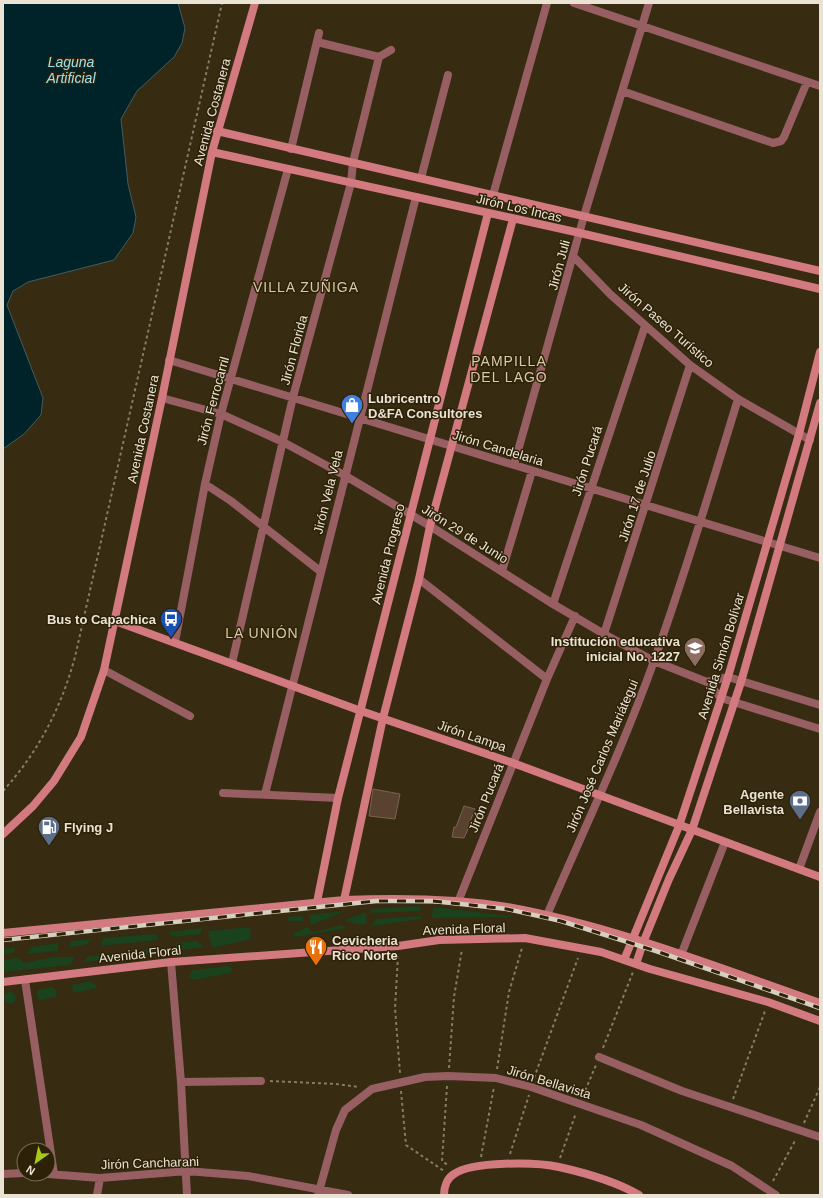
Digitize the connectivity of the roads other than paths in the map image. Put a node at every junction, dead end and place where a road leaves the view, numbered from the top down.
1 (255, 3) edge
2 (547, 3) edge
3 (574, 3) edge
4 (649, 3) edge
5 (642, 25) junction
6 (319, 33) dead end
7 (316, 42) junction
8 (390, 50) dead end
9 (379, 57) junction
10 (448, 75) dead end
11 (807, 82) junction
12 (820, 86) edge
13 (622, 91) junction
14 (217, 131) junction
15 (291, 148) junction
16 (212, 152) junction
17 (353, 162) junction
18 (288, 169) junction
19 (421, 178) junction
20 (351, 183) junction
21 (493, 195) junction
22 (416, 197) junction
23 (488, 213) junction
24 (584, 216) junction
25 (513, 219) junction
26 (580, 233) junction
27 (574, 257) junction
28 (820, 270) edge
29 (820, 289) edge
30 (645, 326) junction
31 (820, 352) edge
32 (169, 360) junction
33 (690, 365) junction
34 (232, 378) junction
35 (293, 397) junction
36 (162, 398) junction
37 (738, 399) junction
38 (820, 403) edge
39 (221, 414) junction
40 (360, 418) junction
41 (799, 434) junction
42 (810, 440) junction
43 (431, 441) junction
44 (283, 442) junction
45 (452, 446) junction
46 (514, 465) junction
47 (532, 471) junction
48 (344, 476) junction
49 (205, 484) junction
50 (591, 489) junction
51 (647, 506) junction
52 (410, 515) junction
53 (700, 522) junction
54 (264, 526) junction
55 (430, 526) junction
56 (768, 542) junction
57 (781, 546) junction
58 (820, 558) edge
59 (502, 571) junction
60 (320, 572) junction
61 (419, 579) junction
62 (553, 604) junction
63 (575, 616) junction
64 (115, 621) junction
65 (604, 634) junction
66 (175, 642) junction
67 (654, 661) junction
68 (232, 663) junction
69 (104, 670) junction
70 (728, 677) junction
71 (547, 678) junction
72 (707, 682) junction
73 (741, 682) junction
74 (292, 685) junction
75 (721, 698) junction
76 (734, 702) junction
77 (820, 705) edge
78 (361, 711) junction
79 (190, 716) dead end
80 (383, 718) junction
81 (820, 729) edge
82 (513, 763) junction
83 (223, 793) dead end
84 (265, 794) junction
85 (599, 795) junction
86 (338, 798) junction
87 (820, 812) edge
88 (680, 826) junction
89 (692, 830) junction
90 (3, 834) edge
91 (725, 842) junction
92 (799, 869) junction
93 (820, 877) edge
94 (344, 900) junction
95 (317, 902) junction
96 (458, 902) junction
97 (547, 915) junction
98 (3, 933) edge
99 (632, 940) junction
100 (643, 943) junction
101 (681, 955) junction
102 (624, 960) junction
103 (171, 962) junction
104 (636, 964) junction
105 (25, 980) junction
106 (3, 982) edge
107 (820, 1002) edge
108 (820, 1020) edge
109 (599, 1057) dead end
110 (260, 1081) road end
111 (181, 1082) junction
112 (820, 1137) edge
113 (47, 1142) edge
114 (187, 1171) junction
115 (16, 1173) edge
116 (3, 1174) edge
117 (56, 1174) edge
118 (100, 1178) junction
119 (318, 1192) edge
120 (97, 1195) edge
121 (187, 1195) edge
122 (348, 1195) edge
123 (444, 1195) edge
124 (639, 1195) edge
125 (776, 1195) edge

1 - 14 street, Avenida Costanera
2 - 21 street
3 - 5 street
4 - 5 street, Jirón Juli
5 - 11 street
5 - 13 street, Jirón Juli
6 - 7 street
7 - 9 street
7 - 15 street
8 - 9 street
9 - 17 street, Jirón Florida
10 - 19 street
11 - 12 street
11 - 13 street
13 - 24 street, Jirón Juli
14 - 15 street, Jirón Los Incas
14 - 16 street, Avenida Costanera
15 - 17 street, Jirón Los Incas
16 - 18 street, Jirón Los Incas
16 - 32 street, Avenida Costanera
17 - 19 street, Jirón Los Incas
17 - 20 street, Jirón Florida
18 - 20 street, Jirón Los Incas
18 - 34 street, Jirón Ferrocarril
19 - 21 street, Jirón Los Incas
20 - 22 street, Jirón Los Incas
20 - 35 street, Jirón Florida
21 - 24 street, Jirón Los Incas
22 - 23 street, Jirón Los Incas
22 - 40 street, Jirón Vela Vela
23 - 25 street, Jirón Los Incas
23 - 43 street, Avenida Progreso
24 - 26 street, Jirón Juli
24 - 28 street, Jirón Los Incas
25 - 26 street, Jirón Los Incas
25 - 45 street
26 - 27 street, Jirón Juli
26 - 29 street, Jirón Los Incas
27 - 30 street, Jirón Paseo Turístico
27 - 46 street, Jirón Juli
30 - 33 street, Jirón Paseo Turístico
30 - 50 street, Jirón Pucará
31 - 41 street, Avenida Simón Bolívar
32 - 34 street, Jirón Candelaria
32 - 36 street, Avenida Costanera
33 - 37 street, Jirón Paseo Turístico
33 - 51 street, Jirón 17 de Julio
34 - 35 street, Jirón Candelaria
34 - 39 street, Jirón Ferrocarril
35 - 40 street, Jirón Candelaria
35 - 44 street, Jirón Florida
36 - 39 street, Jirón 29 de Junio
36 - 64 street, Avenida Costanera
37 - 41 street, Jirón Paseo Turístico
37 - 53 street, Jirón José Carlos Mariátegui
38 - 42 street, Avenida Simón Bolívar
39 - 44 street, Jirón 29 de Junio
39 - 49 street, Jirón Ferrocarril
40 - 43 street, Jirón Candelaria
40 - 48 street, Jirón Vela Vela
41 - 42 street, Jirón Paseo Turístico
41 - 56 street, Avenida Simón Bolívar
42 - 57 street, Avenida Simón Bolívar
43 - 45 street, Jirón Candelaria
43 - 52 street, Avenida Progreso
44 - 48 street, Jirón 29 de Junio
44 - 54 street, Jirón Florida
45 - 46 street, Jirón Candelaria
45 - 55 street
46 - 47 street, Jirón Candelaria
47 - 50 street, Jirón Candelaria
47 - 59 street
48 - 52 street, Jirón 29 de Junio
48 - 60 street, Jirón Vela Vela
49 - 54 street
49 - 66 street, Jirón Ferrocarril
50 - 51 street, Jirón Candelaria
50 - 62 street, Jirón Pucará
51 - 53 street, Jirón Candelaria
51 - 65 street, Jirón 17 de Julio
52 - 55 street, Jirón 29 de Junio
52 - 78 street, Avenida Progreso
53 - 56 street, Jirón Candelaria
53 - 67 street, Jirón José Carlos Mariátegui
54 - 60 street
54 - 68 street, Jirón Florida
55 - 59 street, Jirón 29 de Junio
55 - 61 street
56 - 57 street, Jirón Candelaria
56 - 70 street, Avenida Simón Bolívar
57 - 58 street, Jirón Candelaria
57 - 73 street, Avenida Simón Bolívar
59 - 62 street, Jirón 29 de Junio
60 - 74 street, Jirón Vela Vela
61 - 71 street
61 - 80 street
62 - 63 street, Jirón 29 de Junio
63 - 65 street, Jirón 29 de Junio
63 - 71 street, Jirón Pucará
64 - 66 street, Jirón Lampa
64 - 69 street, Avenida Costanera
65 - 67 street, Jirón 29 de Junio
66 - 68 street, Jirón Lampa
67 - 72 street, Jirón 29 de Junio
67 - 85 street, Jirón José Carlos Mariátegui
68 - 74 street, Jirón Lampa
69 - 79 street
69 - 90 street, Avenida Costanera
70 - 72 street
70 - 73 street
70 - 75 street, Avenida Simón Bolívar
71 - 82 street, Jirón Pucará
72 - 75 street, Jirón 29 de Junio
73 - 76 street, Avenida Simón Bolívar
73 - 77 street
74 - 78 street, Jirón Lampa
74 - 84 street, Jirón Vela Vela
75 - 76 street
75 - 88 street, Avenida Simón Bolívar
76 - 81 street
76 - 89 street, Avenida Simón Bolívar
78 - 80 street, Jirón Lampa
78 - 86 street, Avenida Progreso
80 - 82 street, Jirón Lampa
80 - 94 street
82 - 85 street, Jirón Lampa
82 - 96 street, Jirón Pucará
83 - 84 street
84 - 86 street
85 - 88 street, Jirón Lampa
85 - 97 street, Jirón José Carlos Mariátegui
86 - 95 street, Avenida Progreso
87 - 92 street
88 - 89 street, Jirón Lampa
88 - 99 street, Avenida Simón Bolívar
89 - 91 street, Jirón Lampa
89 - 100 street, Avenida Simón Bolívar
91 - 92 street, Jirón Lampa
91 - 101 street
92 - 93 street, Jirón Lampa
94 - 95 street
94 - 96 street
95 - 98 street
96 - 97 street
97 - 99 street
99 - 100 street
99 - 102 street, Avenida Simón Bolívar
100 - 101 street
100 - 104 street, Avenida Simón Bolívar
101 - 107 street
102 - 103 street, Avenida Floral
102 - 104 street, Avenida Floral
103 - 105 street, Avenida Floral
103 - 111 street
104 - 108 street, Avenida Floral
105 - 106 street, Avenida Floral
105 - 113 street
109 - 112 street
110 - 111 street
111 - 114 street
114 - 118 street, Jirón Cancharani
114 - 119 street, Jirón Cancharani
114 - 121 street
115 - 116 street
117 - 118 street, Jirón Cancharani
118 - 120 street
119 - 122 street, Jirón Cancharani
119 - 125 street, Jirón Bellavista
123 - 124 street

